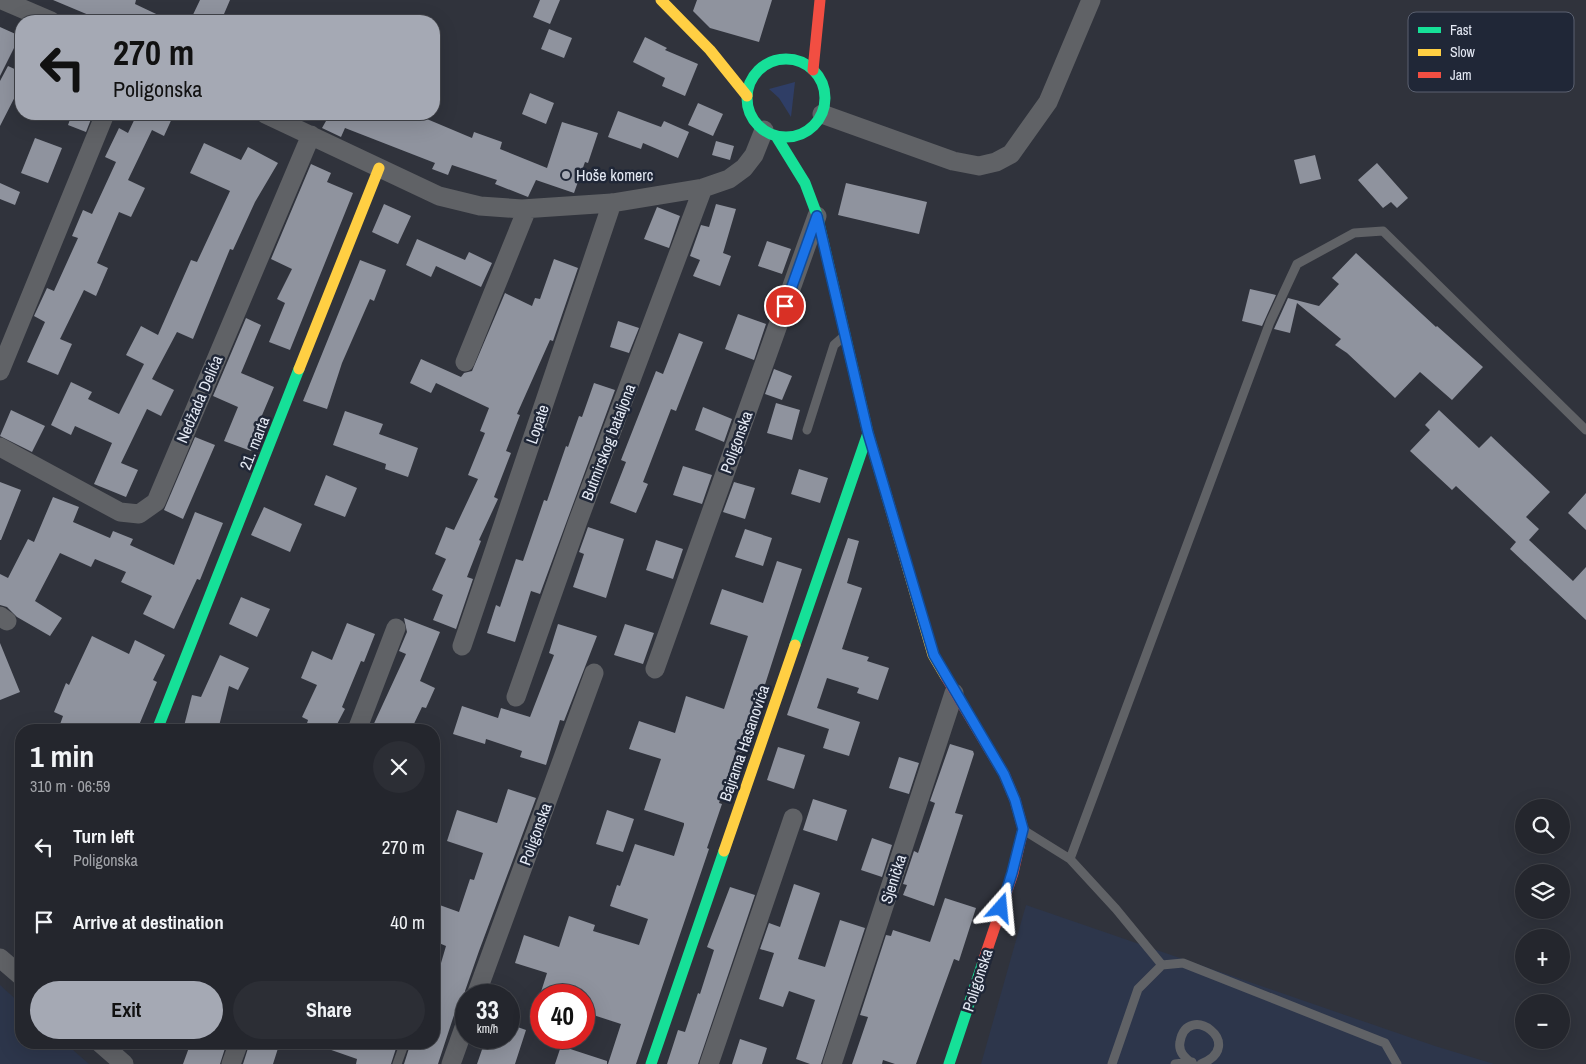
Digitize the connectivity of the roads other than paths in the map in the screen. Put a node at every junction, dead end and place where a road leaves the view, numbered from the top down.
1 (2, 0) edge
2 (661, 0) edge
3 (1091, 0) edge
4 (820, 1) edge
5 (37, 15) edge
6 (805, 27) dead end
7 (710, 50) junction
8 (728, 55) dead end
9 (746, 60) dead end
10 (764, 66) junction
11 (813, 70) junction
12 (747, 96) junction
13 (822, 114) junction
14 (103, 120) edge
15 (278, 120) edge
16 (770, 133) junction
17 (311, 135) junction
18 (805, 162) dead end
19 (379, 168) junction
20 (805, 183) junction
21 (703, 188) junction
22 (612, 203) junction
23 (527, 209) junction
24 (817, 216) junction
25 (845, 335) junction
26 (465, 362) dead end
27 (0, 371) edge
28 (807, 430) dead end
29 (1586, 430) edge
30 (868, 433) junction
31 (0, 447) edge
32 (396, 628) dead end
33 (462, 646) dead end
34 (655, 669) dead end
35 (594, 673) dead end
36 (954, 693) junction
37 (516, 697) dead end
38 (159, 724) edge
39 (359, 724) edge
40 (793, 818) dead end
41 (1023, 829) junction
42 (1070, 859) junction
43 (0, 958) edge
44 (1162, 965) junction
45 (15, 971) edge
46 (480, 984) edge
47 (107, 1049) edge
48 (236, 1049) edge
49 (402, 1049) edge
50 (456, 1049) edge
51 (1192, 1063) edge
52 (124, 1064) edge
53 (231, 1064) edge
54 (397, 1064) edge
55 (451, 1064) edge
56 (651, 1064) edge
57 (709, 1064) edge
58 (832, 1064) edge
59 (949, 1064) edge
60 (1112, 1064) edge
61 (1175, 1064) edge
62 (1201, 1064) edge
63 (1397, 1064) edge

1 - 5 street
2 - 7 street
3 - 13 street
4 - 6 street
4 - 11 street
7 - 8 street
7 - 12 street
9 - 10 street
10 - 11 street
10 - 12 street
11 - 13 street
12 - 16 street
13 - 16 street
14 - 27 street
15 - 17 street
16 - 20 street, Poligonska
16 - 21 street
17 - 19 street
17 - 31 street, Nedžada Delića
18 - 20 street, Poligonska
19 - 23 street
19 - 38 street, 21. marta
20 - 24 street, Poligonska
21 - 22 street
21 - 37 street, Butmirskog bataljona
22 - 23 street
22 - 33 street, Lopate
23 - 26 street
24 - 25 street, Poligonska
24 - 34 street, Poligonska
25 - 28 lane
25 - 30 street, Poligonska
29 - 42 lane
30 - 36 street, Poligonska
30 - 56 street, Bajrama Hasanovića
32 - 39 street
35 - 46 street, Poligonska
36 - 41 street, Poligonska
36 - 58 street, Sjenička
40 - 57 street
41 - 42 lane
41 - 59 street, Poligonska
42 - 44 lane
43 - 45 street
44 - 60 lane
44 - 63 lane
47 - 52 street
48 - 53 street
49 - 54 lane
50 - 55 street
51 - 61 lane
51 - 62 lane
51 - 62 lane

